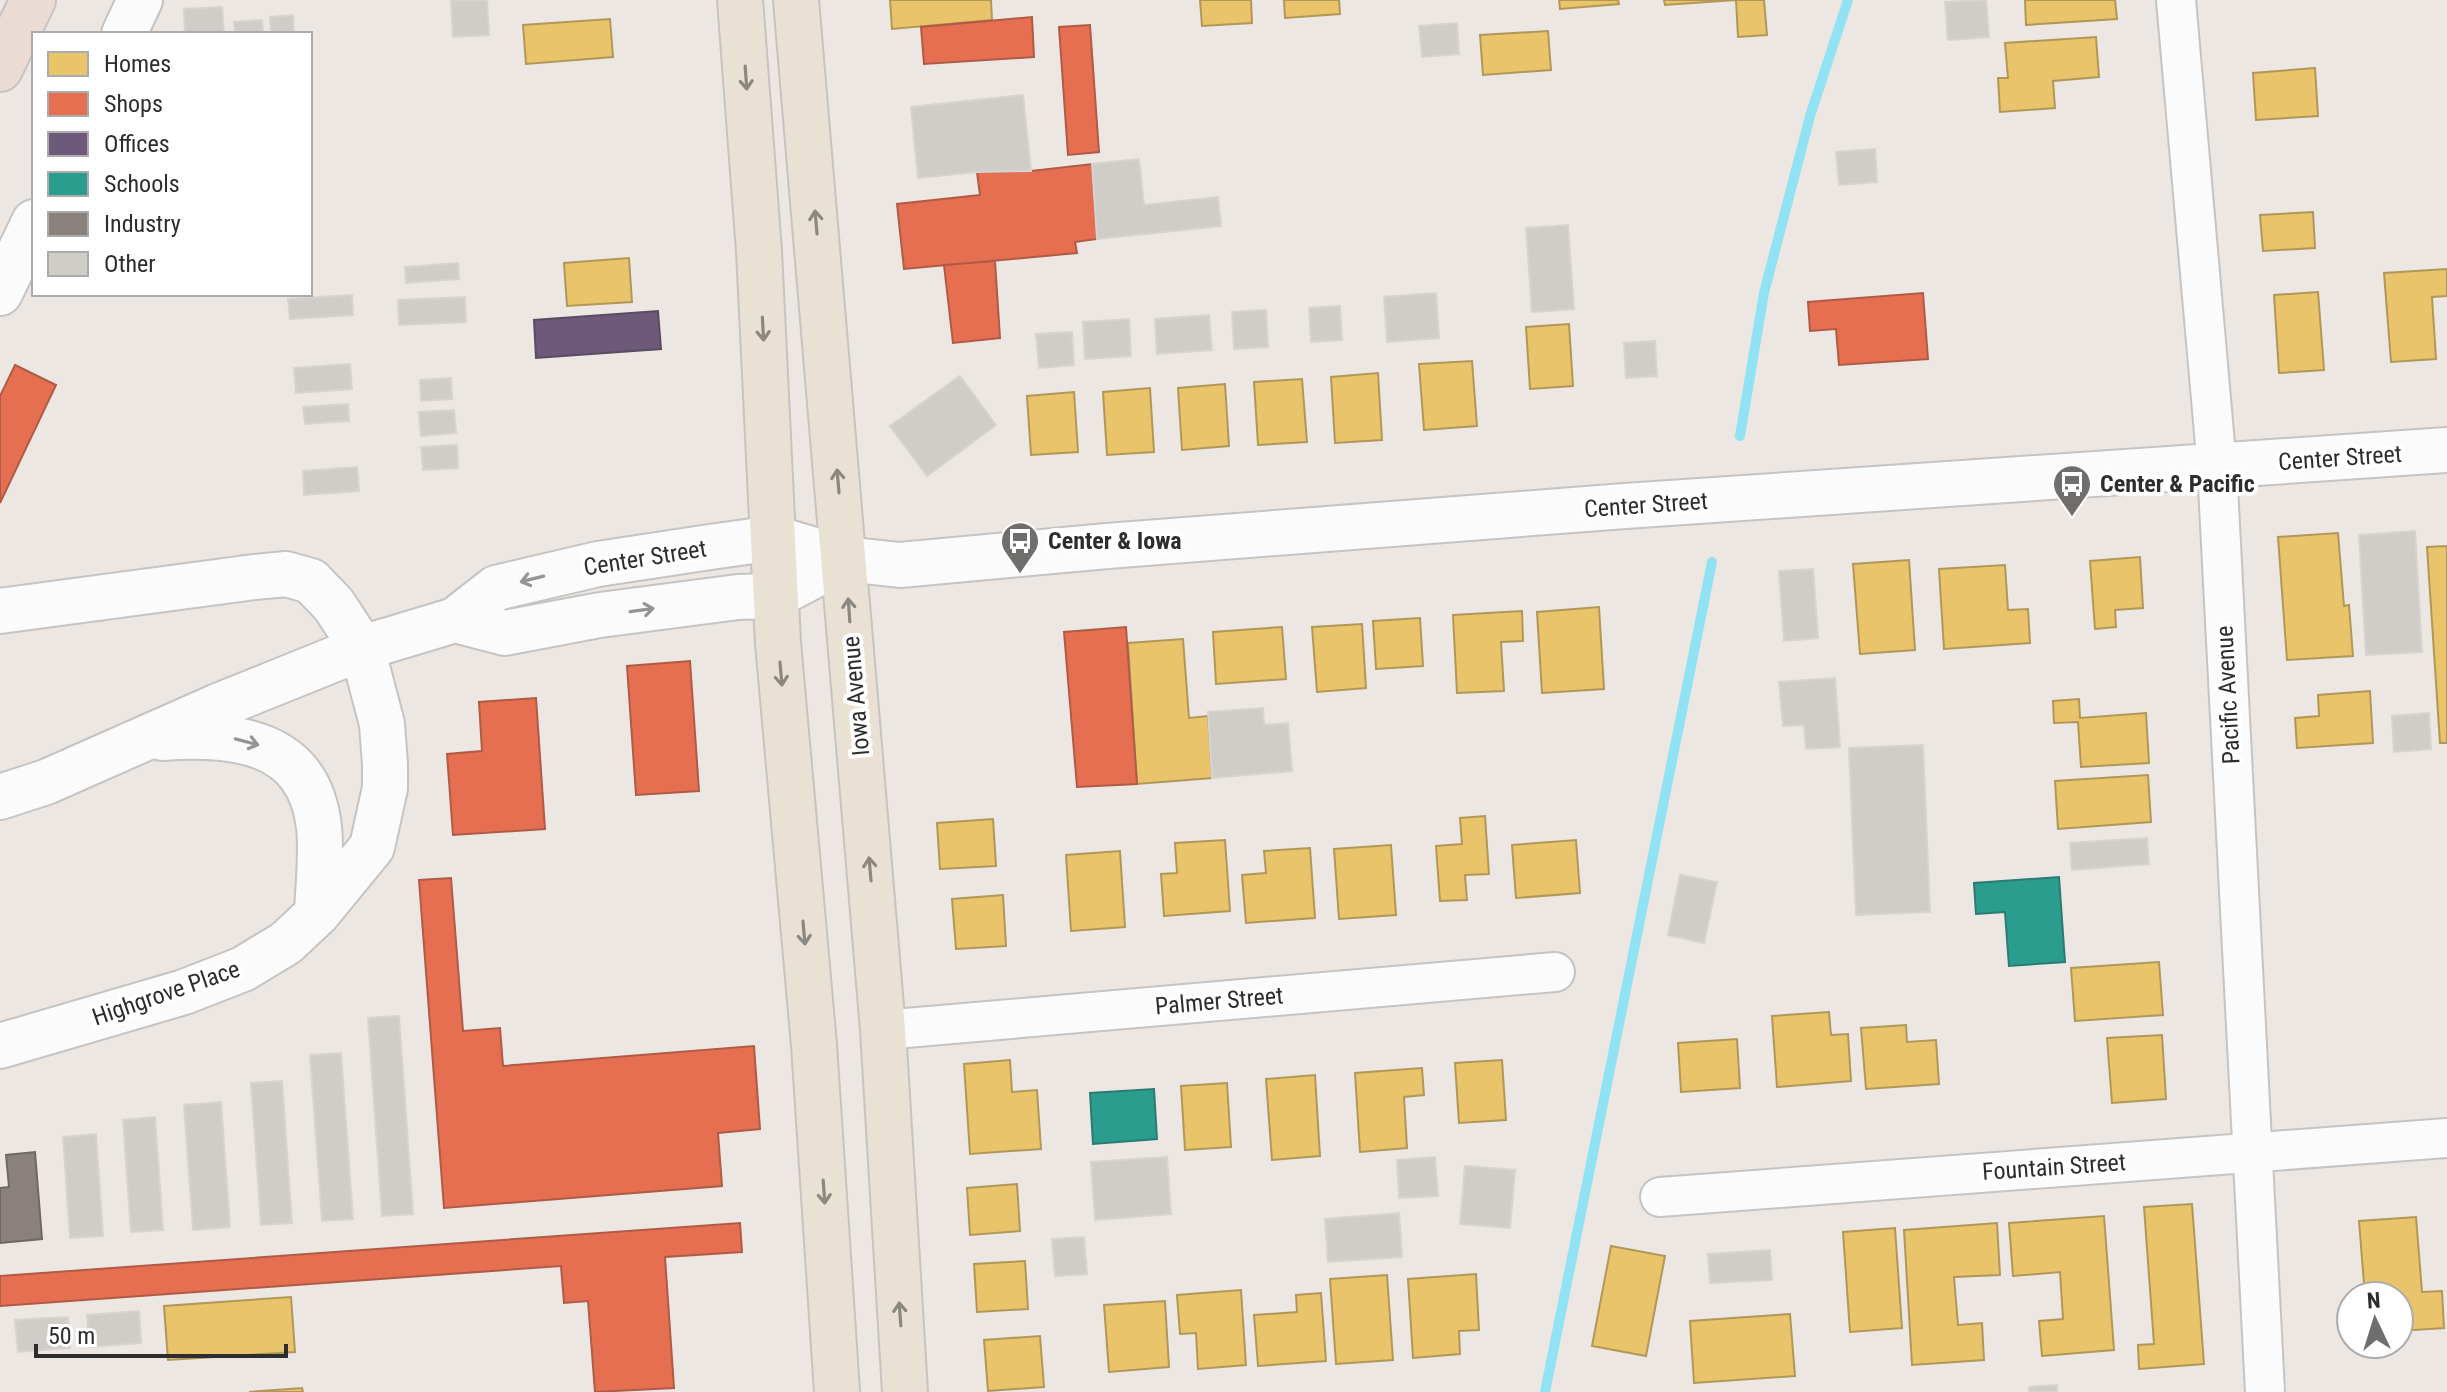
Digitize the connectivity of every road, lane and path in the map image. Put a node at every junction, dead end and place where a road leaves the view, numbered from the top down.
1 (33, 0) edge
2 (140, 0) edge
3 (740, 0) edge
4 (796, 0) edge
5 (2176, 0) edge
6 (125, 32) edge
7 (0, 69) edge
8 (32, 226) edge
9 (0, 293) edge
10 (2447, 450) edge
11 (2217, 467) junction
12 (774, 538) junction
13 (845, 559) junction
14 (775, 596) junction
15 (0, 611) edge
16 (455, 620) junction
17 (362, 648) junction
18 (142, 739) junction
19 (0, 797) edge
20 (317, 914) junction
21 (1555, 972) dead end
22 (883, 1030) junction
23 (0, 1046) edge
24 (2447, 1138) edge
25 (2252, 1152) junction
26 (1660, 1197) dead end
27 (837, 1392) edge
28 (905, 1392) edge
29 (2265, 1392) edge

1 - 7 highway
2 - 6 main road
3 -> 12 main road
13 -> 4 main road, Iowa Avenue
5 - 11 street, Pacific Avenue
8 - 9 main road
10 - 11 main road, Center Street
11 - 13 main road, Center Street
11 - 25 street, Pacific Avenue
12 - 13 main road, Center Street
12 - 14 main road
12 -> 16 main road, Center Street
13 - 14 main road, Center Street
22 -> 13 main road, Iowa Avenue
16 -> 14 main road, Center Street
14 -> 27 main road
15 - 17 main road
16 - 17 main road, Center Street
17 - 18 main road, Center Street
17 - 20 main road, Highgrove Place
18 - 19 main road, Center Street
18 -> 20 main road
20 - 23 main road, Highgrove Place
21 - 22 street, Palmer Street
28 -> 22 main road, Iowa Avenue
24 - 25 street, Fountain Street
25 - 26 street, Fountain Street
25 - 29 street, Pacific Avenue

